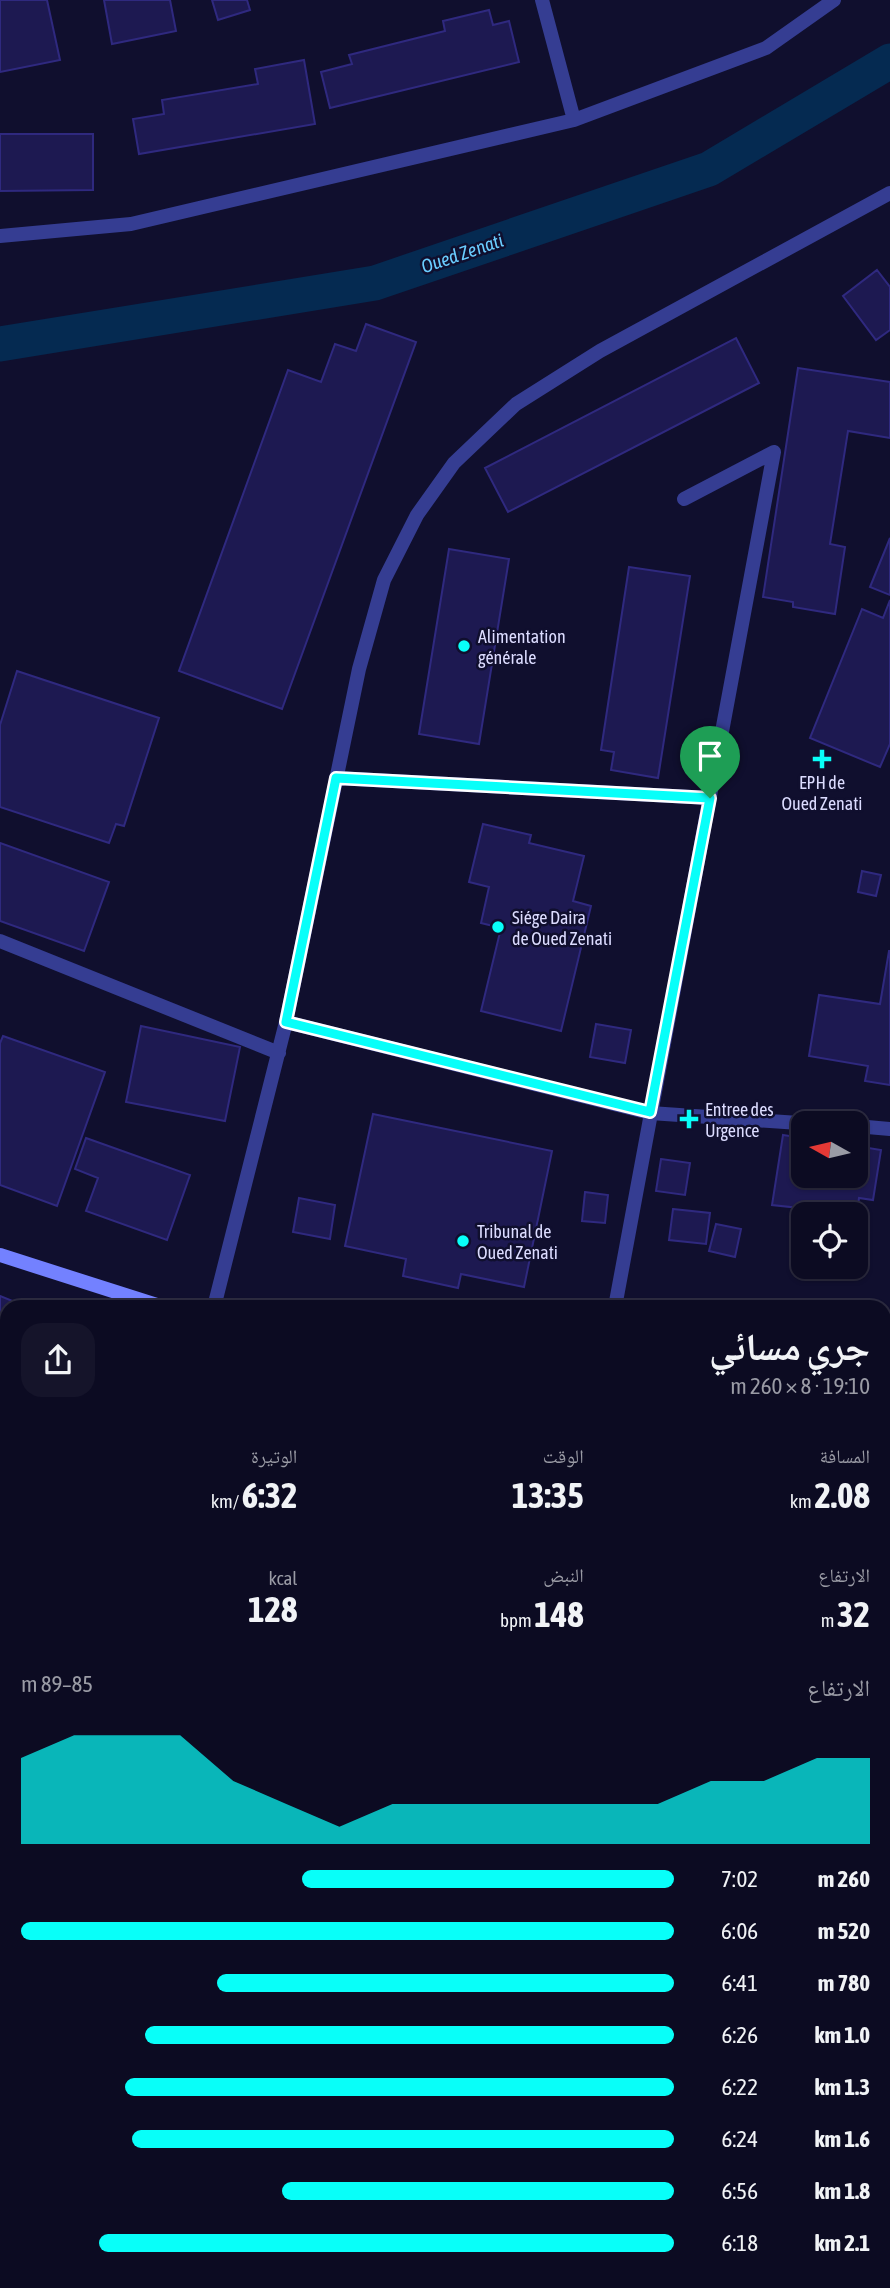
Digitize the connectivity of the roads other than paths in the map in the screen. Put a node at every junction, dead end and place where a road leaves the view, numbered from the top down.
1 (542, 0) edge
2 (834, 0) edge
3 (574, 120) junction
4 (890, 193) edge
5 (0, 236) edge
6 (684, 499) dead end
7 (336, 778) junction
8 (710, 798) junction
9 (0, 941) edge
10 (286, 1022) junction
11 (279, 1054) junction
12 (650, 1112) junction
13 (791, 1122) edge
14 (868, 1127) edge
15 (890, 1129) edge
16 (0, 1255) edge
17 (141, 1300) edge
18 (216, 1300) edge
19 (616, 1300) edge

1 - 3 street
2 - 3 street
3 - 5 street
4 - 7 street
6 - 8 street
7 - 8 street
7 - 10 street
8 - 12 street
9 - 11 street
10 - 11 street
10 - 12 street
11 - 18 street
12 - 13 street
12 - 19 street
14 - 15 street
16 - 17 main road

